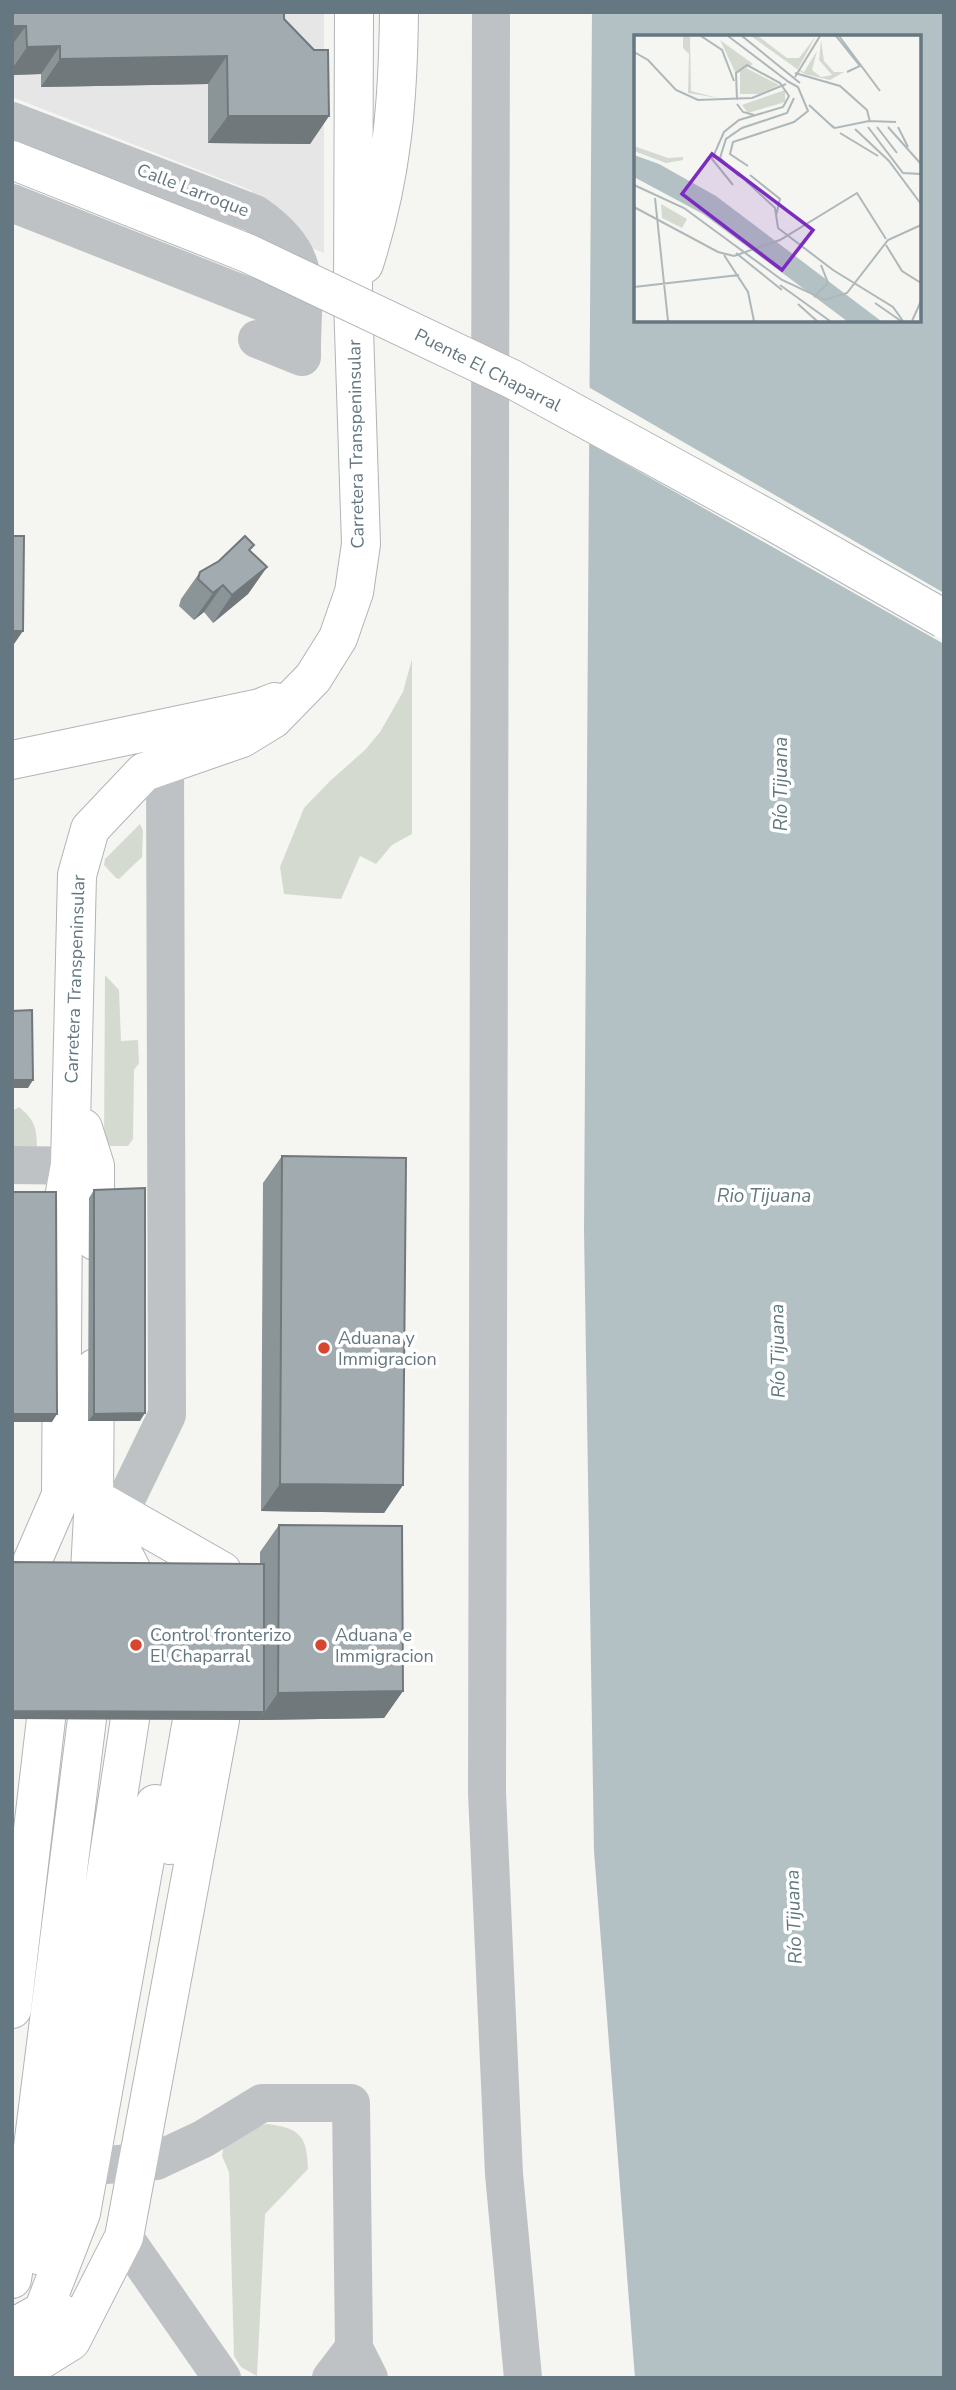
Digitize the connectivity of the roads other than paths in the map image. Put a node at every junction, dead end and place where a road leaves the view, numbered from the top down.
1 (354, 12) edge
2 (400, 12) edge
3 (491, 12) edge
4 (12, 121) edge
5 (12, 160) edge
6 (12, 204) edge
7 (353, 299) junction
8 (257, 339) dead end
9 (302, 339) junction
10 (944, 619) edge
11 (297, 695) junction
12 (12, 760) edge
13 (165, 765) junction
14 (12, 1165) edge
15 (82, 1166) junction
16 (104, 1548) edge
17 (119, 1719) junction
18 (12, 1817) edge
19 (12, 2009) edge
20 (64, 2167) edge
21 (124, 2237) junction
22 (31, 2308) edge
23 (12, 2343) edge
24 (362, 2363) edge
25 (12, 2373) edge
26 (222, 2378) edge
27 (331, 2378) edge
28 (523, 2378) edge

1 - 7 main road, Carretera Transpeninsular
2 - 7 main road
3 - 28 street
4 - 9 street, Calle Larroque
5 - 10 main road, Puente El Chaparral, bridge
6 - 9 street
7 - 11 main road, Carretera Transpeninsular
8 - 9 street
11 - 12 main road
11 - 13 main road, Carretera Transpeninsular
13 - 15 main road, Carretera Transpeninsular
13 - 16 street
14 - 15 street
15 - 16 main road
17 - 18 main road
17 - 19 main road
17 - 20 main road
17 - 20 main road
17 - 20 main road
20 - 21 main road
20 - 22 main road
20 - 22 main road
20 - 24 street
21 - 22 main road
21 - 26 street
22 - 23 main road
22 - 25 main road
24 - 27 street

